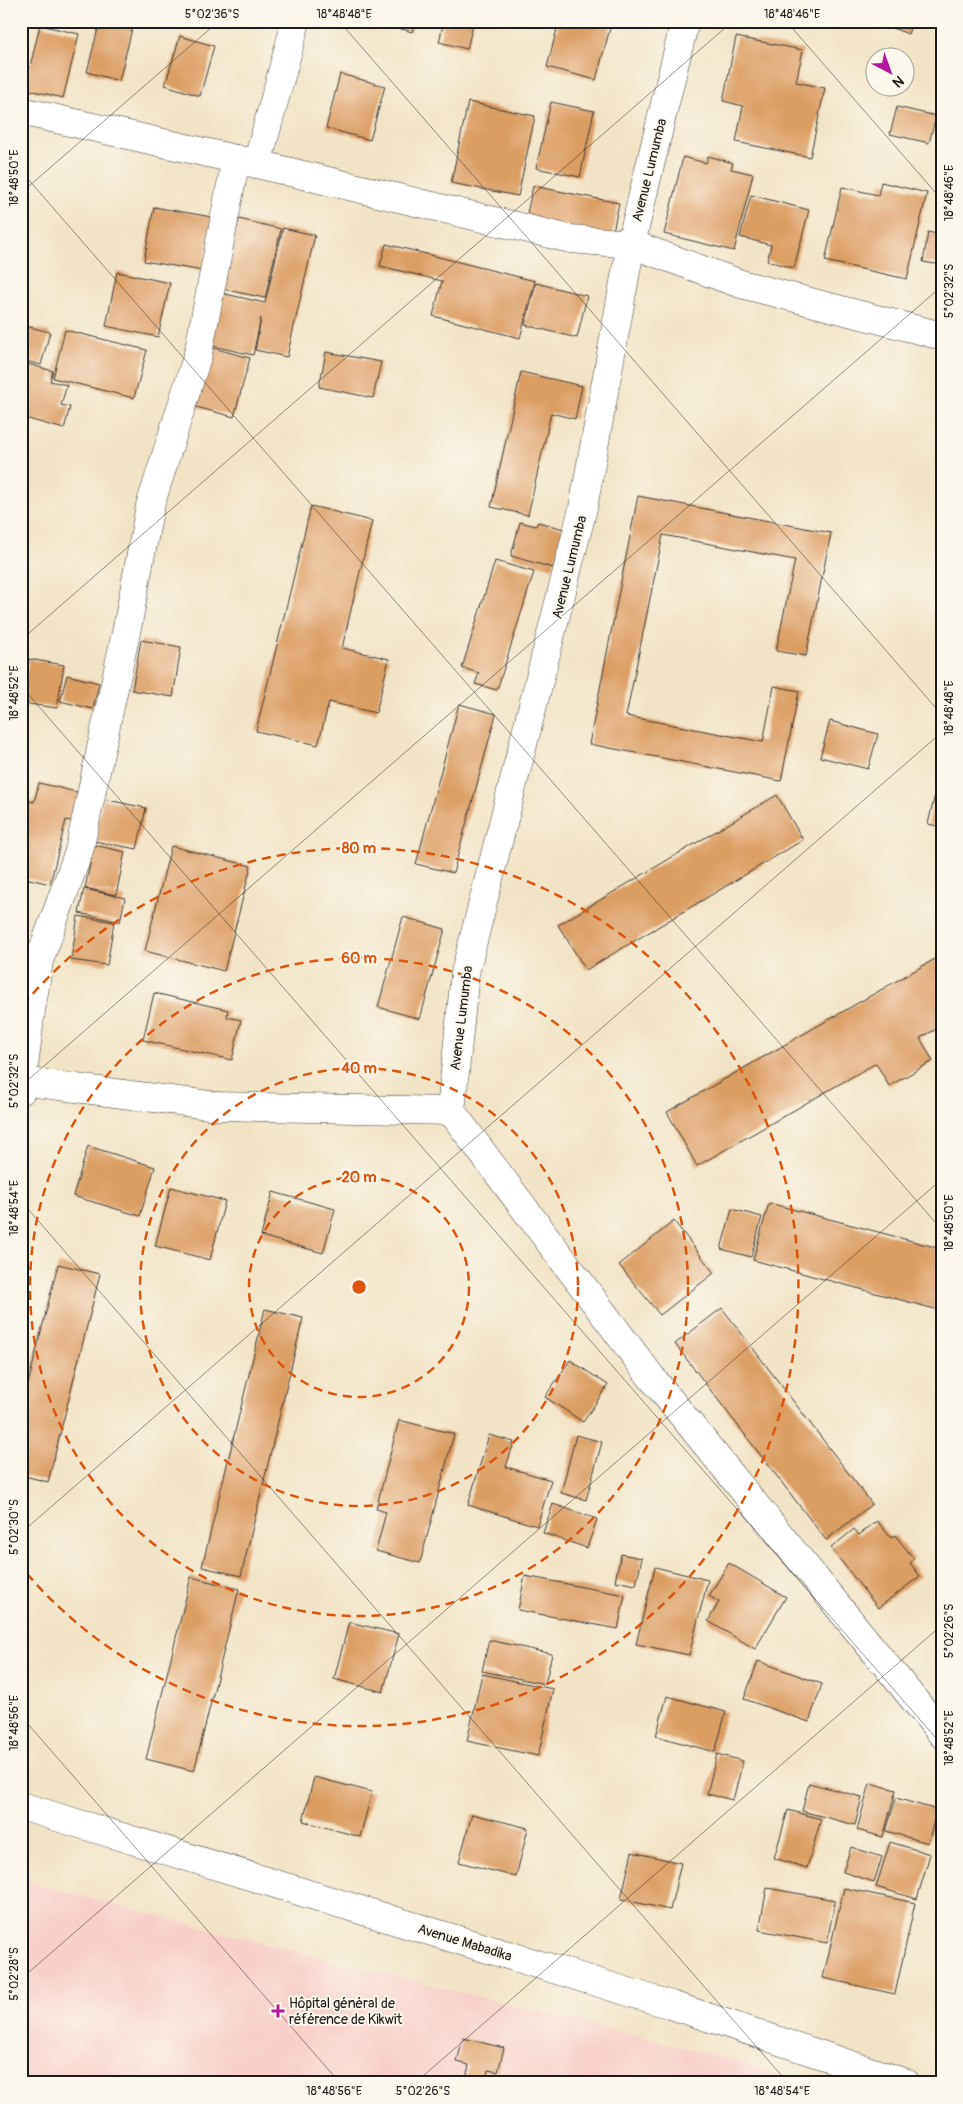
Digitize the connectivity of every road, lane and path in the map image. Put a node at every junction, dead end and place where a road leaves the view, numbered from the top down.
1 (296, 21) edge
2 (685, 21) edge
3 (21, 111) edge
4 (246, 162) junction
5 (631, 244) junction
6 (942, 336) edge
7 (30, 957) edge
8 (22, 1085) edge
9 (451, 1111) junction
10 (942, 1734) edge
11 (21, 1806) edge
12 (906, 2083) edge

1 - 4 street
2 - 5 street, Avenue Lumumba
3 - 4 street
4 - 5 street
4 - 7 street
5 - 6 street
5 - 9 street, Avenue Lumumba
7 - 8 street
8 - 9 street
9 - 10 street
11 - 12 street, Avenue Mabadika

